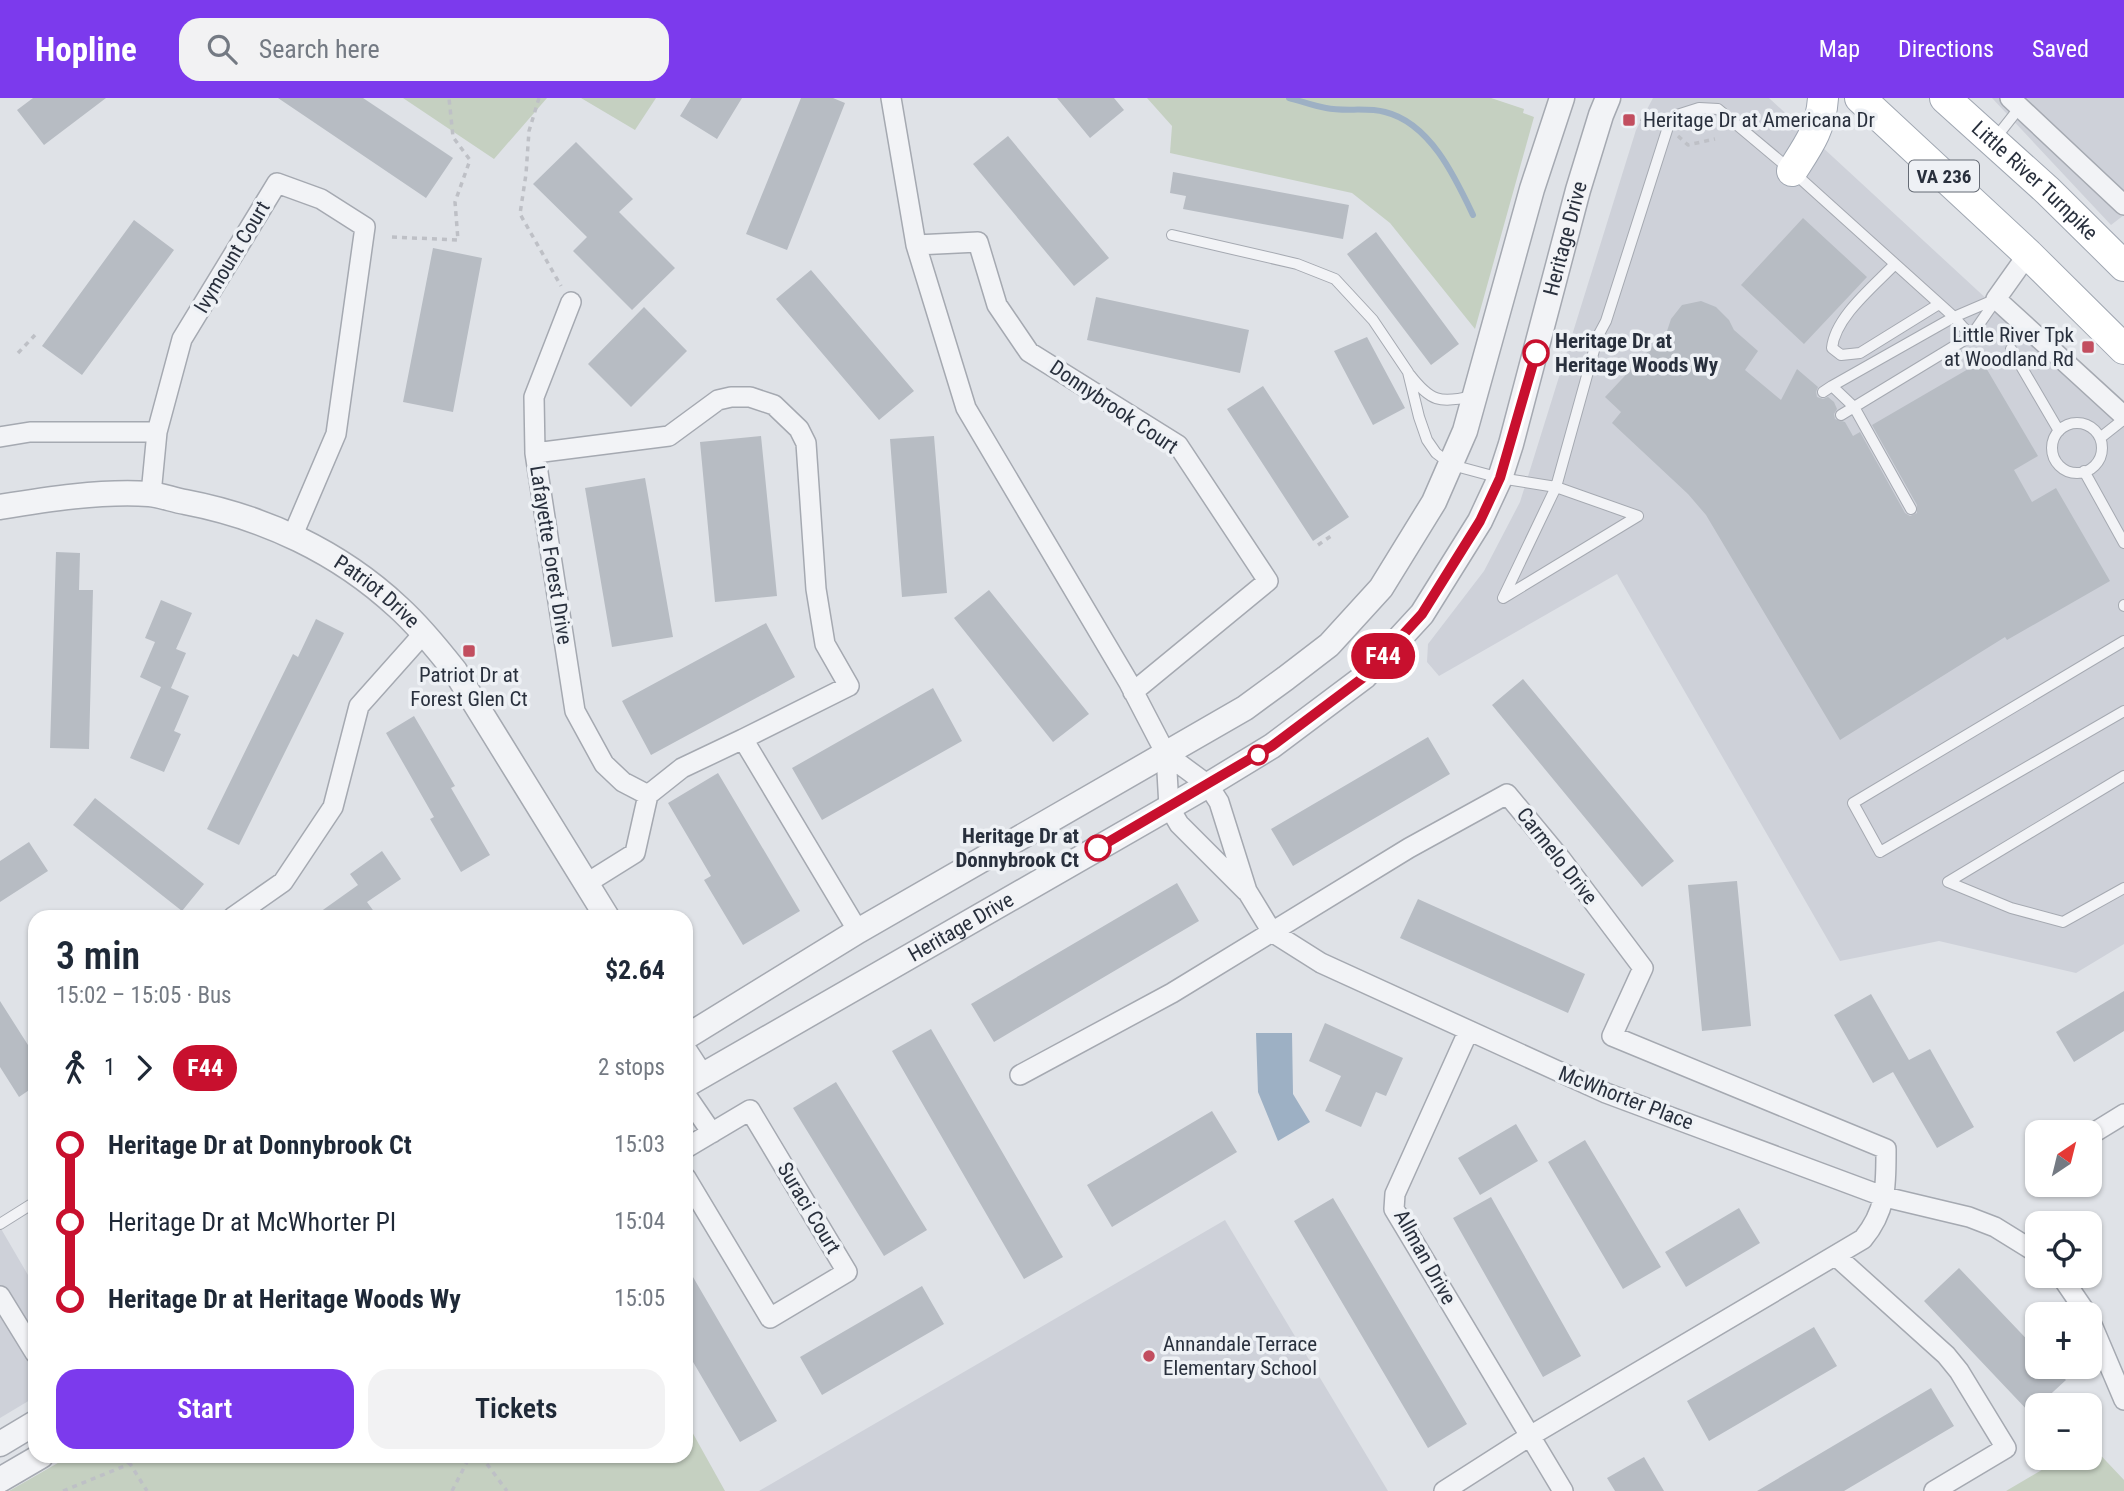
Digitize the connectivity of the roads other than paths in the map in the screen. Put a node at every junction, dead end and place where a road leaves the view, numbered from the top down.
1 (891, 98) edge
2 (1562, 98) edge
3 (1608, 98) edge
4 (1823, 98) edge
5 (1860, 98) edge
6 (1945, 98) edge
7 (2015, 103) edge
8 (1993, 142) junction
9 (1792, 171) junction
10 (2124, 205) edge
11 (1172, 235) dead end
12 (916, 245) junction
13 (2028, 254) junction
14 (1895, 264) junction
15 (2124, 266) edge
16 (567, 294) road end
17 (1997, 299) junction
18 (1939, 304) junction
19 (1954, 317) junction
20 (1971, 336) junction
21 (2011, 349) dead end
22 (2124, 349) edge
23 (1408, 372) junction
24 (1475, 395) junction
25 (1854, 407) junction
26 (1841, 415) dead end
27 (2124, 417) edge
28 (2059, 431) junction
29 (157, 432) junction
30 (0, 437) edge
31 (2100, 438) junction
32 (535, 453) junction
33 (1452, 465) junction
34 (2084, 471) junction
35 (1500, 478) junction
36 (1556, 487) junction
37 (151, 494) junction
38 (0, 507) edge
39 (1911, 509) dead end
40 (292, 537) junction
41 (2124, 543) edge
42 (424, 633) junction
43 (2124, 641) edge
44 (1133, 692) junction
45 (2124, 711) edge
46 (743, 739) junction
47 (1166, 754) junction
48 (2124, 776) edge
49 (1208, 785) junction
50 (648, 795) junction
51 (1169, 807) junction
52 (587, 883) junction
53 (2124, 888) edge
54 (1247, 891) junction
55 (243, 910) edge
56 (603, 910) edge
57 (859, 931) junction
58 (1272, 932) junction
59 (1468, 1032) junction
60 (693, 1033) edge
61 (1020, 1075) dead end
62 (693, 1084) edge
63 (693, 1090) edge
64 (2124, 1114) edge
65 (2102, 1128) edge
66 (712, 1133) junction
67 (693, 1144) edge
68 (693, 1190) edge
69 (1885, 1196) junction
70 (28, 1206) edge
71 (0, 1223) edge
72 (2025, 1245) edge
73 (1836, 1256) junction
74 (0, 1296) edge
75 (28, 1342) edge
76 (2102, 1349) edge
77 (2124, 1401) edge
78 (28, 1427) edge
79 (1530, 1436) junction
80 (0, 1444) edge
81 (29, 1463) edge
82 (0, 1480) edge
83 (1444, 1491) edge
84 (1563, 1491) edge
85 (1934, 1491) edge

1 - 12 street
2 - 24 street
3 - 35 street, Heritage Drive
4 - 9 main road
5 - 13 main road, VA 236
6 - 8 main road, Little River Turnpike / VA 236
7 - 8 lane
7 - 10 street
8 - 15 main road, Little River Turnpike / VA 236
9 - 14 lane
9 - 36 lane
11 - 23 lane
12 - 44 street
12 - 44 street, Donnybrook Court
13 - 17 street
13 - 22 main road, VA 236
14 - 18 lane
14 - 18 lane
16 - 32 street
17 - 19 lane
17 - 20 lane
17 - 27 street
18 - 19 lane
19 - 20 lane
19 - 25 lane
20 - 25 lane
21 - 28 lane
23 - 24 lane
23 - 33 lane
24 - 33 street
25 - 26 lane
25 - 39 lane
27 - 31 lane
28 - 31 lane
28 - 34 lane
29 - 30 street
29 - 37 street, Ivymount Court
29 - 40 street, Ivymount Court
31 - 34 lane
32 - 46 street, Lafayette Forest Drive
32 - 50 street, Lafayette Forest Drive
33 - 35 lane
33 - 47 street
34 - 41 lane
35 - 36 lane
35 - 49 street, Heritage Drive
36 - 36 lane
37 - 38 street, Patriot Drive
37 - 40 street, Patriot Drive
40 - 42 street, Patriot Drive
42 - 52 street, Patriot Drive
42 - 55 street
43 - 45 lane
44 - 47 street
46 - 50 street, Lafayette Forest Drive
46 - 57 street
47 - 49 street, McWhorter Place
47 - 51 street
47 - 57 street
48 - 53 lane
49 - 51 street, Heritage Drive
49 - 54 street, McWhorter Place
50 - 52 street
51 - 54 street, McWhorter Place
51 - 62 street, Heritage Drive
52 - 56 street, Patriot Drive
54 - 58 street, McWhorter Place
57 - 60 street
58 - 59 street, McWhorter Place
58 - 61 street, Carmelo Drive
58 - 69 street, Carmelo Drive
59 - 69 street, McWhorter Place
59 - 79 street, Allman Drive
63 - 66 street
64 - 65 street
66 - 67 street, Suraci Court
66 - 68 street, Suraci Court
69 - 72 street, McWhorter Place
69 - 73 street
70 - 71 lane
73 - 79 street
73 - 85 street
74 - 75 street
76 - 77 street
78 - 80 street
79 - 83 street
79 - 84 street, Allman Drive
81 - 82 street

